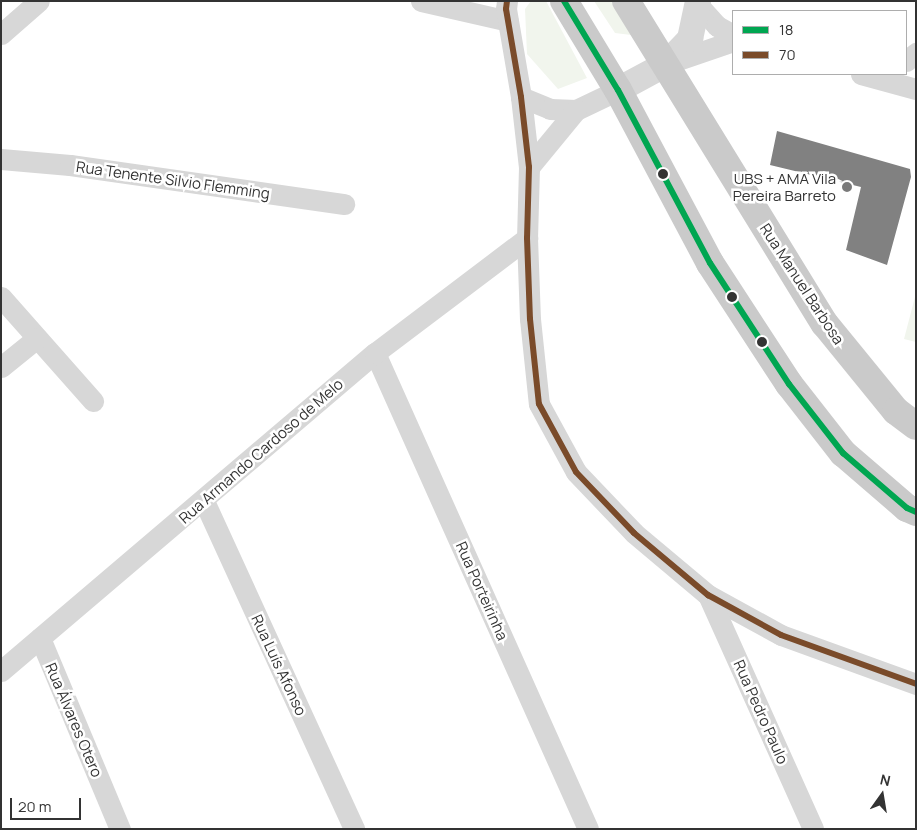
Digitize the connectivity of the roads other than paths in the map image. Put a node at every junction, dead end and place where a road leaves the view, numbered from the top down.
1 (39, 1) edge
2 (422, 1) edge
3 (564, 1) edge
4 (626, 1) edge
5 (699, 4) edge
6 (508, 11) edge
7 (1, 34) edge
8 (732, 34) edge
9 (732, 41) edge
10 (666, 64) junction
11 (870, 75) edge
12 (887, 77) edge
13 (916, 89) edge
14 (618, 90) junction
15 (521, 97) junction
16 (576, 110) junction
17 (1, 159) edge
18 (529, 167) junction
19 (344, 204) dead end
20 (527, 238) junction
21 (1, 297) edge
22 (37, 338) junction
23 (376, 353) junction
24 (1, 367) edge
25 (93, 401) dead end
26 (916, 426) edge
27 (204, 500) junction
28 (916, 512) edge
29 (708, 595) junction
30 (40, 638) junction
31 (1, 670) edge
32 (916, 684) edge
33 (120, 829) edge
34 (354, 829) edge
35 (588, 829) edge
36 (814, 829) edge

1 - 7 street
2 - 6 street
3 - 14 main road
4 - 10 main road, Rua Manuel Barbosa
5 - 8 street
5 - 10 street
6 - 15 street
9 - 10 street
10 - 14 street
10 - 26 main road, Rua Manuel Barbosa
11 - 12 street
12 - 13 street
14 - 16 street
14 - 28 main road
15 - 16 street
15 - 18 street
16 - 18 street
17 - 19 street, Rua Tenente Silvio Flemming
18 - 20 street
20 - 23 street, Rua Armando Cardoso de Melo
20 - 29 street
21 - 22 street
22 - 24 street
22 - 25 street
23 - 27 street, Rua Armando Cardoso de Melo
23 - 35 street, Rua Porteirinha
27 - 30 street, Rua Armando Cardoso de Melo
27 - 34 street, Rua Luís Afonso
29 - 32 street
29 - 36 street, Rua Pedro Paulo
30 - 31 street, Rua Armando Cardoso de Melo
30 - 33 street, Rua Álvares Otero

